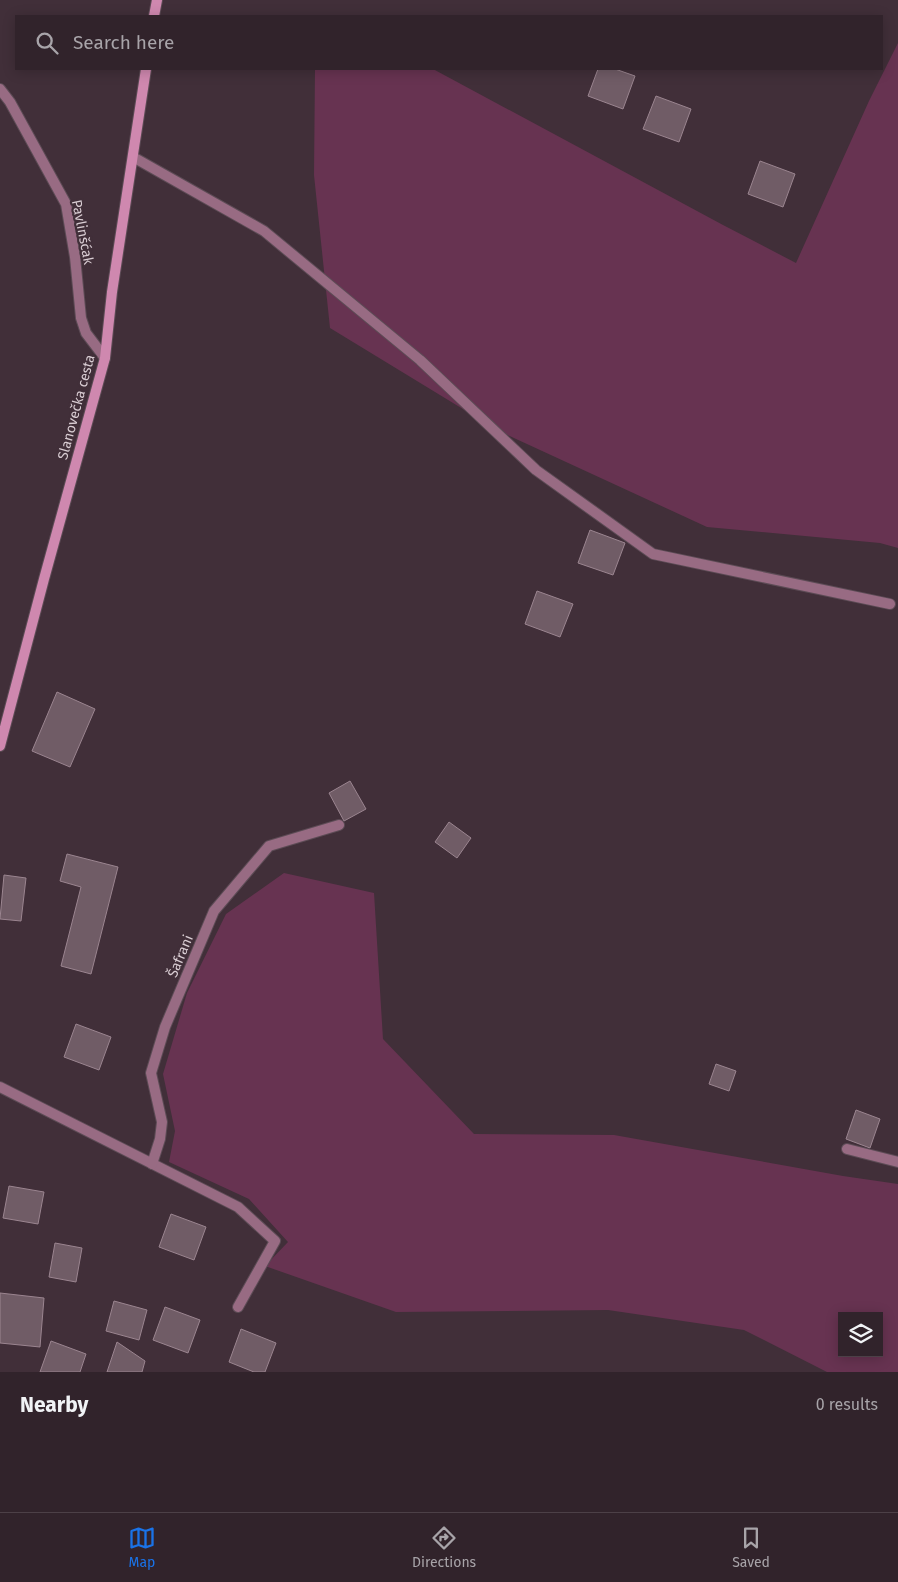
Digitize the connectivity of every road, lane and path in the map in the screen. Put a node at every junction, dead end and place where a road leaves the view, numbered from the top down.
1 (157, 0) edge
2 (154, 15) edge
3 (146, 70) edge
4 (0, 89) edge
5 (133, 157) junction
6 (105, 358) junction
7 (890, 604) dead end
8 (0, 746) edge
9 (339, 825) dead end
10 (0, 1087) edge
11 (847, 1149) dead end
12 (898, 1162) edge
13 (152, 1164) junction
14 (238, 1307) dead end

1 - 2 street
3 - 5 street, Slanovečka cesta
4 - 6 street, Pavlinšćak
5 - 6 street, Slanovečka cesta
5 - 7 street
6 - 8 street, Slanovečka cesta
9 - 13 street, Šafrani
10 - 13 street
11 - 12 street
13 - 14 street

